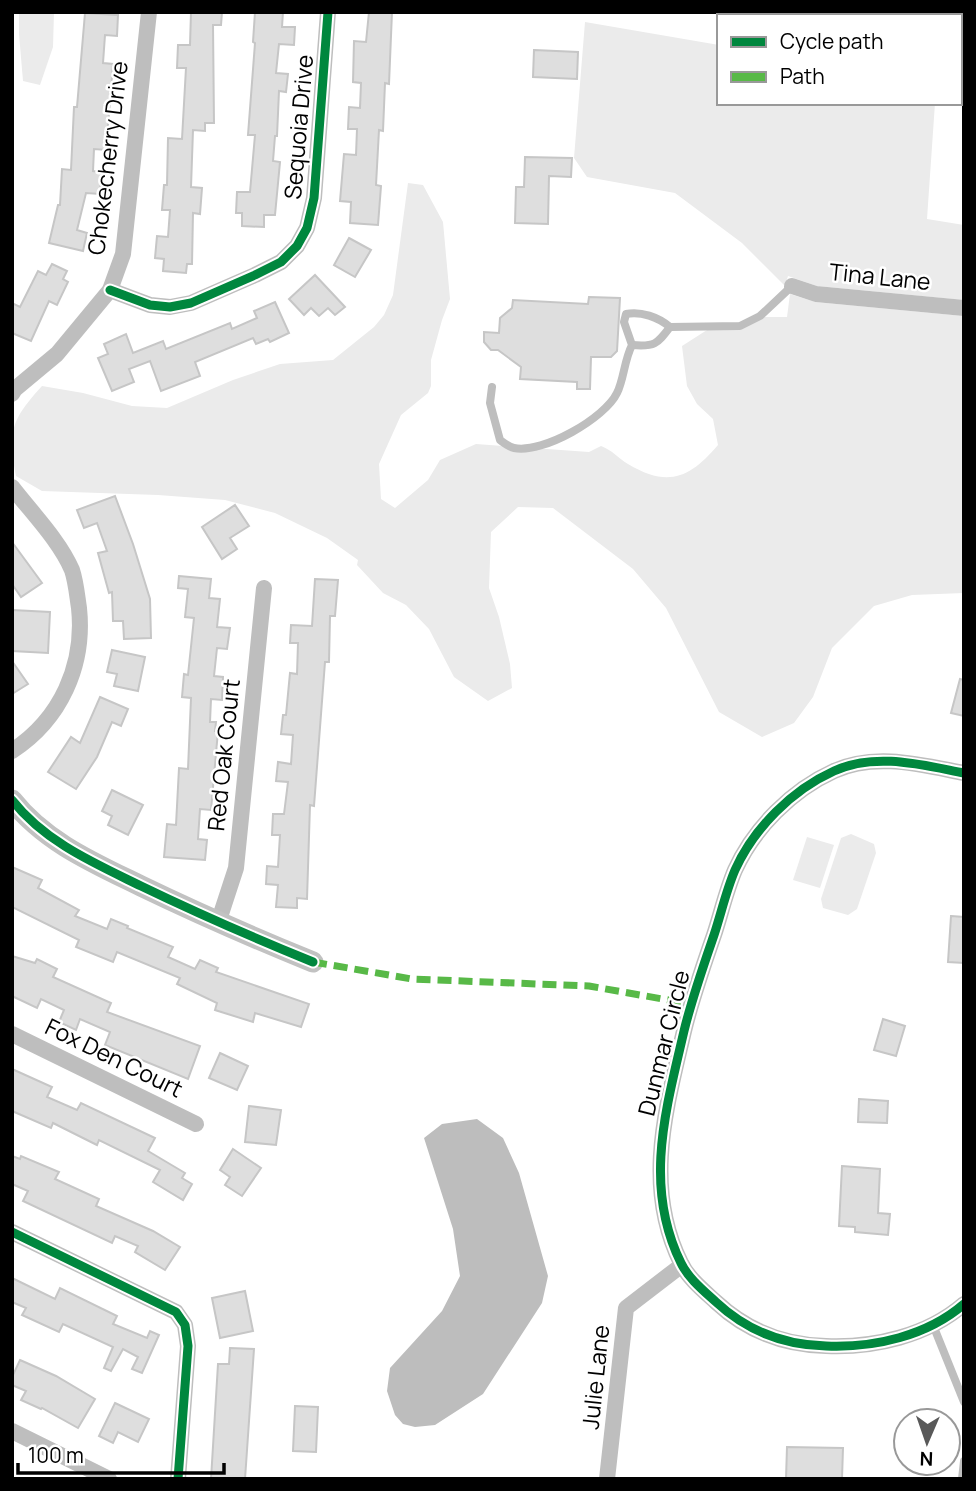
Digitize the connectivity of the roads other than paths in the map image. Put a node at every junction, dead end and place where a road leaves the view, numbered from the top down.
1 (149, 12) edge
2 (328, 12) edge
3 (792, 286) joint
4 (110, 290) junction
5 (964, 308) edge
6 (670, 327) junction
7 (632, 345) junction
8 (492, 387) dead end
9 (12, 394) edge
10 (12, 487) edge
11 (264, 588) dead end
12 (12, 751) edge
13 (964, 773) edge
14 (12, 800) edge
15 (218, 923) junction
16 (313, 962) dead end
17 (12, 1034) edge
18 (196, 1124) dead end
19 (12, 1232) edge
20 (682, 1265) junction
21 (964, 1304) edge
22 (933, 1325) junction
23 (964, 1402) edge
24 (12, 1431) edge
25 (964, 1461) edge
26 (109, 1479) edge
27 (178, 1479) edge
28 (607, 1479) edge
29 (962, 1479) edge

1 - 4 street, Chokecherry Drive
2 - 4 street, Sequoia Drive
3 - 5 street, Tina Lane
3 - 6 lane
4 - 9 street, Chokecherry Drive
6 - 7 lane
6 - 7 lane
7 - 8 lane
10 - 12 street
11 - 15 street, Red Oak Court
13 - 20 street, Dunmar Circle
14 - 15 street
15 - 16 street
17 - 18 street, Fox Den Court
19 - 27 street
20 - 22 street, Dunmar Circle
20 - 28 street, Julie Lane
21 - 22 street, Dunmar Circle
22 - 23 lane
24 - 26 street
25 - 29 lane

